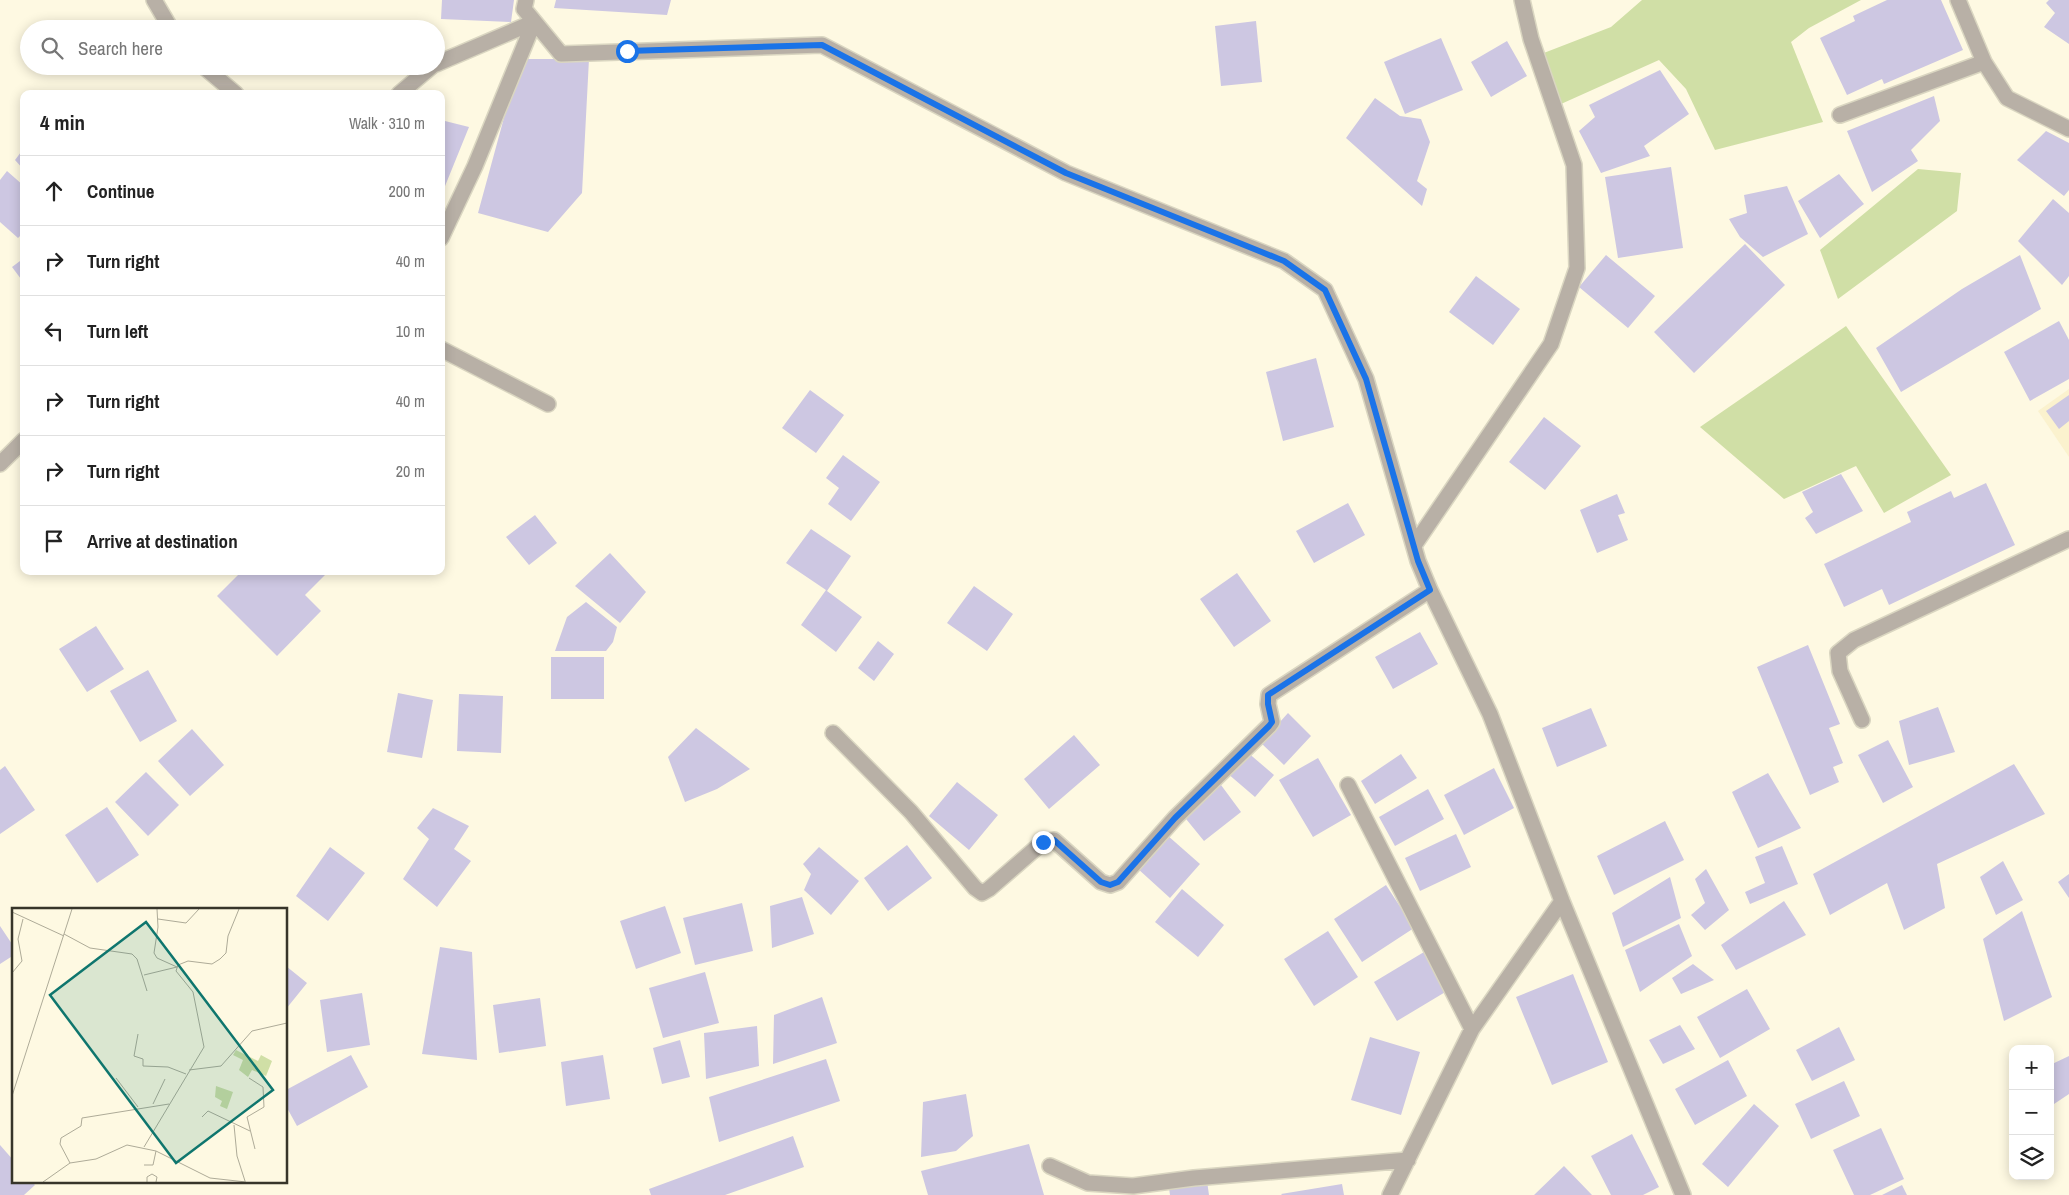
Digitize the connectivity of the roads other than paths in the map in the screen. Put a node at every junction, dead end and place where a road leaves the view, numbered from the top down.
1 (154, 0) edge
2 (526, 0) edge
3 (1522, 0) edge
4 (1958, 0) edge
5 (166, 20) edge
6 (534, 22) junction
7 (445, 60) edge
8 (1984, 62) junction
9 (214, 75) edge
10 (421, 75) edge
11 (231, 90) edge
12 (404, 90) edge
13 (1840, 115) dead end
14 (2069, 129) edge
15 (445, 230) edge
16 (445, 351) edge
17 (548, 404) dead end
18 (20, 444) edge
19 (0, 464) edge
20 (2069, 539) edge
21 (1415, 544) junction
22 (1430, 590) junction
23 (1862, 720) dead end
24 (833, 732) dead end
25 (1348, 786) dead end
26 (1562, 901) junction
27 (1472, 1029) junction
28 (1408, 1160) junction
29 (1050, 1166) dead end
30 (1390, 1195) edge
31 (1683, 1195) edge

1 - 5 street
2 - 6 street
3 - 21 street
4 - 8 street
6 - 7 street
6 - 15 street
6 - 21 street
8 - 13 street
8 - 14 street
9 - 11 street
10 - 12 street
16 - 17 street
18 - 19 street
20 - 23 street
21 - 22 street
22 - 24 street
22 - 26 street
25 - 27 street
26 - 27 street
26 - 31 street
27 - 28 street
28 - 29 street
28 - 30 street

